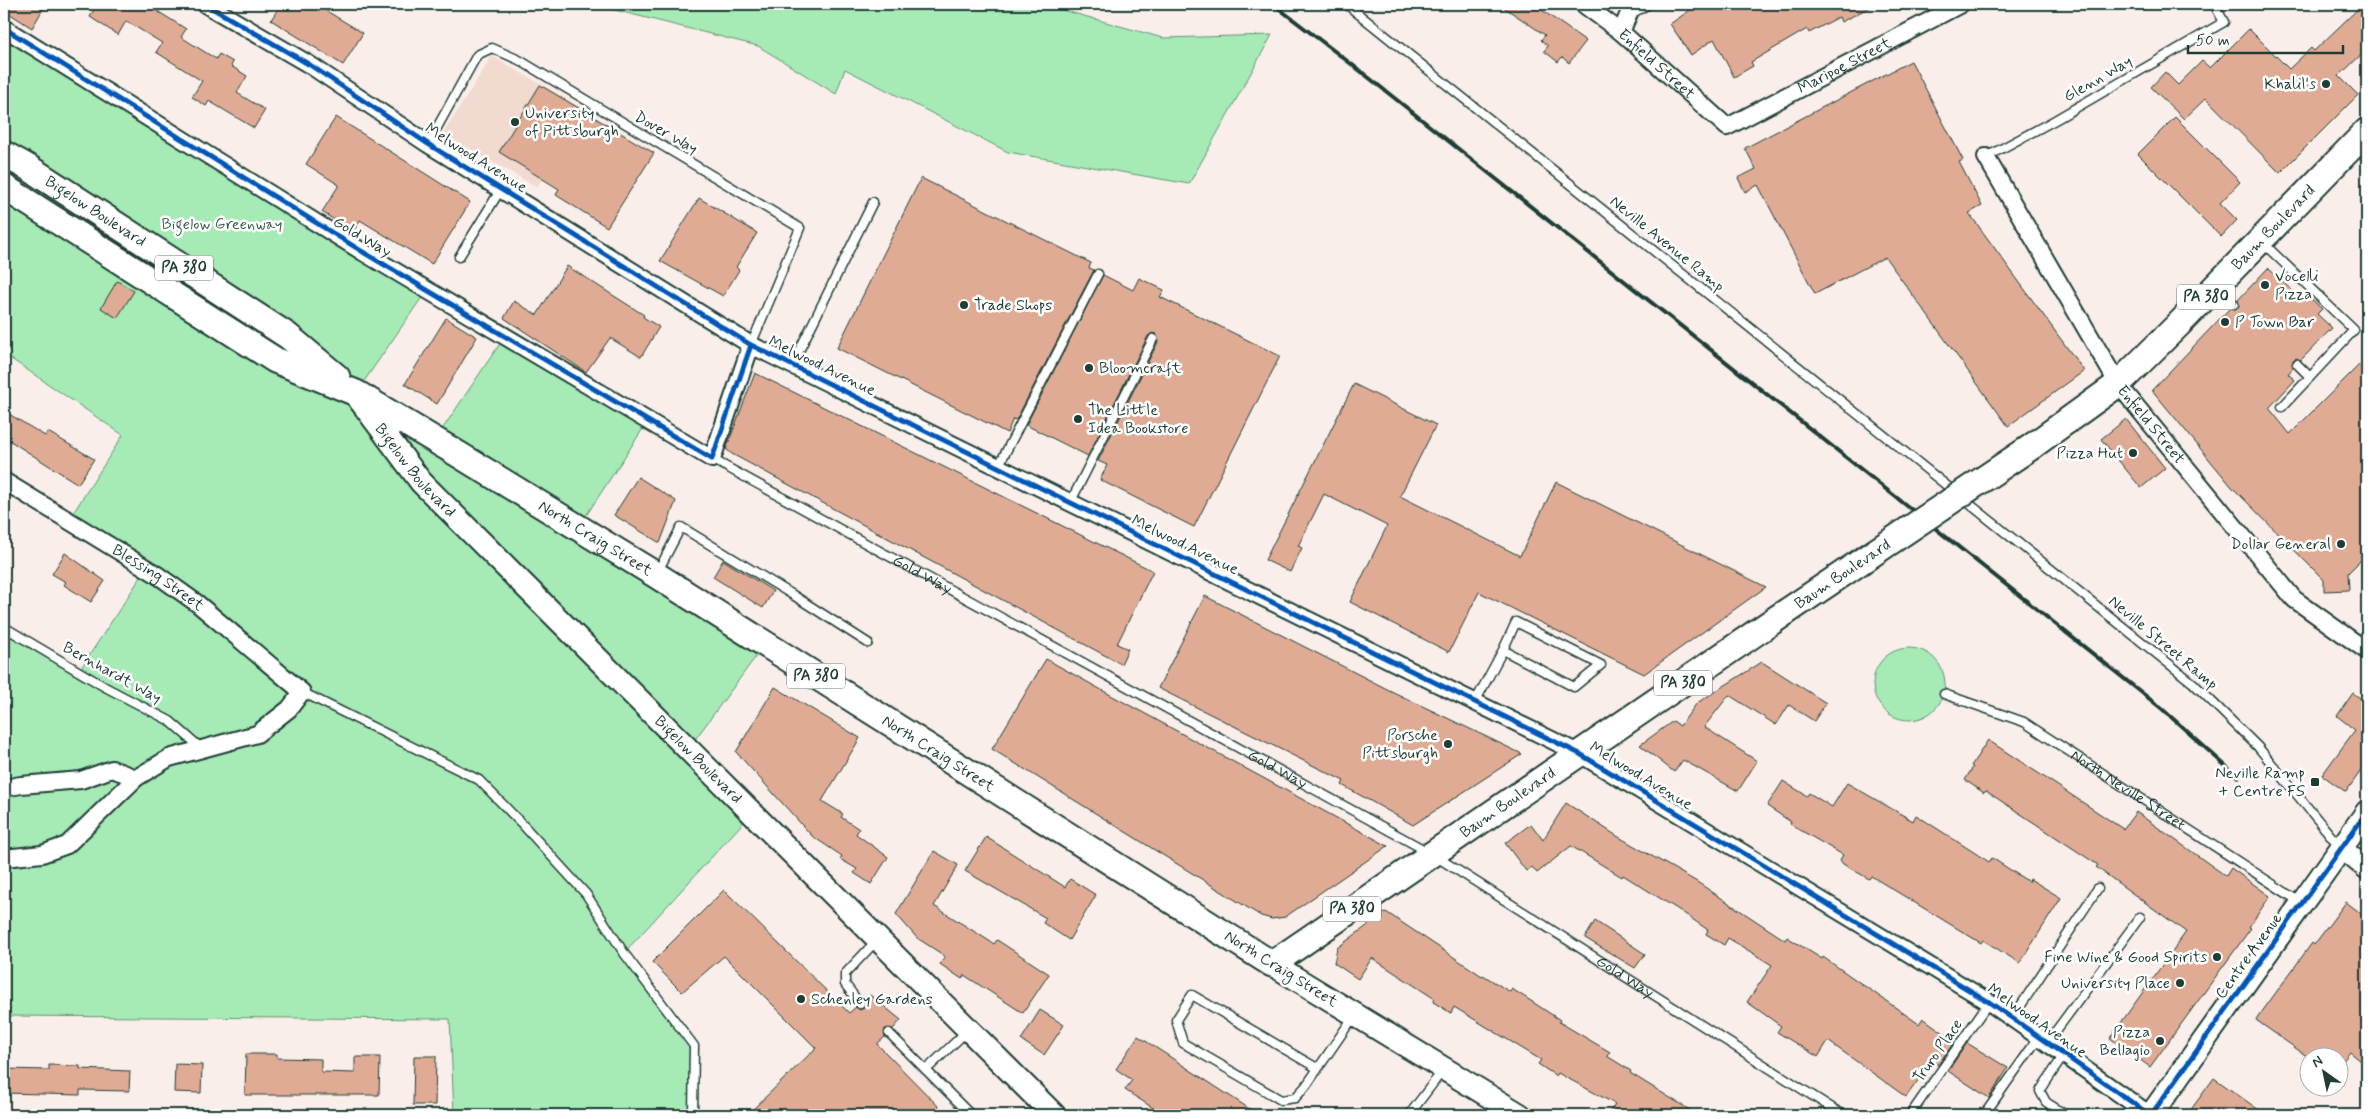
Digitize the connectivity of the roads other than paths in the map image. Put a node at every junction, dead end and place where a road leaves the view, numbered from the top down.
1 (205, 4) edge
2 (1346, 4) edge
3 (1583, 4) edge
4 (1649, 4) edge
5 (1961, 4) edge
6 (2214, 4) edge
7 (1631, 9) edge
8 (4, 28) edge
9 (1621, 32) junction
10 (1727, 127) joint
11 (2367, 131) edge
12 (428, 144) junction
13 (4, 154) edge
14 (1986, 157) joint
15 (4, 186) edge
16 (501, 189) junction
17 (873, 202) dead end
18 (2261, 240) junction
19 (459, 257) dead end
20 (1098, 274) dead end
21 (2216, 286) junction
22 (2234, 304) dead end
23 (1154, 339) dead end
24 (751, 345) junction
25 (2297, 364) dead end
26 (792, 365) junction
27 (2310, 377) junction
28 (2118, 384) junction
29 (356, 394) junction
30 (2282, 407) dead end
31 (712, 459) junction
32 (998, 467) junction
33 (4, 481) edge
34 (1070, 503) junction
35 (1972, 504) joint
36 (656, 575) junction
37 (4, 627) edge
38 (868, 643) dead end
39 (1504, 650) junction
40 (2367, 651) edge
41 (302, 692) junction
42 (1944, 694) dead end
43 (1475, 702) junction
44 (202, 748) junction
45 (1580, 754) junction
46 (136, 778) junction
47 (4, 788) edge
48 (2367, 812) edge
49 (2341, 848) junction
50 (1432, 854) junction
51 (4, 858) edge
52 (2367, 868) edge
53 (2098, 888) dead end
54 (2302, 903) junction
55 (2140, 917) dead end
56 (878, 939) junction
57 (1272, 964) junction
58 (1989, 1002) junction
59 (860, 1004) dead end
60 (1355, 1015) junction
61 (2012, 1019) junction
62 (968, 1030) junction
63 (889, 1033) dead end
64 (2043, 1040) junction
65 (2064, 1055) junction
66 (1316, 1068) junction
67 (1444, 1069) junction
68 (926, 1070) junction
69 (2053, 1107) junction
70 (965, 1113) edge
71 (693, 1115) edge
72 (1054, 1115) edge
73 (1409, 1115) edge
74 (1520, 1115) edge
75 (1843, 1115) edge
76 (1910, 1115) edge
77 (1984, 1115) edge
78 (2047, 1115) edge
79 (2066, 1115) edge
80 (2150, 1115) edge

1 - 12 street, Melwood Avenue
2 - 35 lane, Neville Avenue Ramp
3 - 9 street, Enfield Street
4 - 7 lane
5 - 10 street, Maripoe Street
6 - 14 lane, Glenn Way
7 - 9 street
8 - 31 street, Gold Way
9 - 10 street, Enfield Street
11 - 18 main road, Baum Boulevard / PA 380
12 - 16 street, Melwood Avenue
12 - 24 lane, Dover Way
13 - 29 main road, Bigelow Boulevard / PA 380
14 - 28 street, Enfield Street
15 - 29 main road, Bigelow Boulevard / PA 380
16 - 19 lane
16 - 24 street, Melwood Avenue
17 - 26 lane
18 - 21 main road, Baum Boulevard / PA 380
18 - 27 lane
20 - 32 lane
21 - 22 lane
21 - 28 main road, Baum Boulevard / PA 380
23 - 34 lane
24 - 26 street, Melwood Avenue
24 - 31 street
25 - 27 lane
26 - 32 street, Melwood Avenue
27 - 30 lane
28 - 40 street, Enfield Street
28 - 45 main road, Baum Boulevard / PA 380, bridge
29 - 36 main road, North Craig Street / PA 380
29 - 56 main road, Bigelow Boulevard
31 - 50 lane, Gold Way
32 - 34 street, Melwood Avenue
33 - 41 street, Blessing Street
34 - 43 street, Melwood Avenue
35 - 49 lane, Neville Street Ramp
36 - 38 lane
36 - 57 main road, North Craig Street / PA 380
37 - 44 lane, Bernhardt Way
39 - 39 lane
39 - 43 lane
41 - 44 street
41 - 71 lane
42 - 54 lane, North Neville Street
43 - 45 street, Melwood Avenue
44 - 46 street
45 - 50 main road, Baum Boulevard / PA 380
45 - 58 street, Melwood Avenue
46 - 47 street
46 - 51 street
48 - 49 main road, Centre Avenue
49 - 52 street
49 - 54 main road, Centre Avenue
50 - 57 main road, Baum Boulevard / PA 380
50 - 75 lane, Gold Way
53 - 61 lane
54 - 80 main road, Centre Avenue
55 - 64 lane
56 - 59 lane
56 - 62 main road, Bigelow Boulevard
57 - 60 main road, North Craig Street
58 - 61 street, Melwood Avenue
58 - 76 lane, Truro Place
60 - 66 lane
60 - 67 main road, North Craig Street
61 - 64 street, Melwood Avenue
62 - 68 lane
62 - 72 main road, Bigelow Boulevard
63 - 68 lane
64 - 65 street, Melwood Avenue
64 - 77 lane
65 - 69 lane
65 - 80 street, Melwood Avenue
66 - 66 lane
67 - 73 lane
67 - 74 main road, North Craig Street
68 - 70 lane
69 - 78 lane
69 - 79 lane

